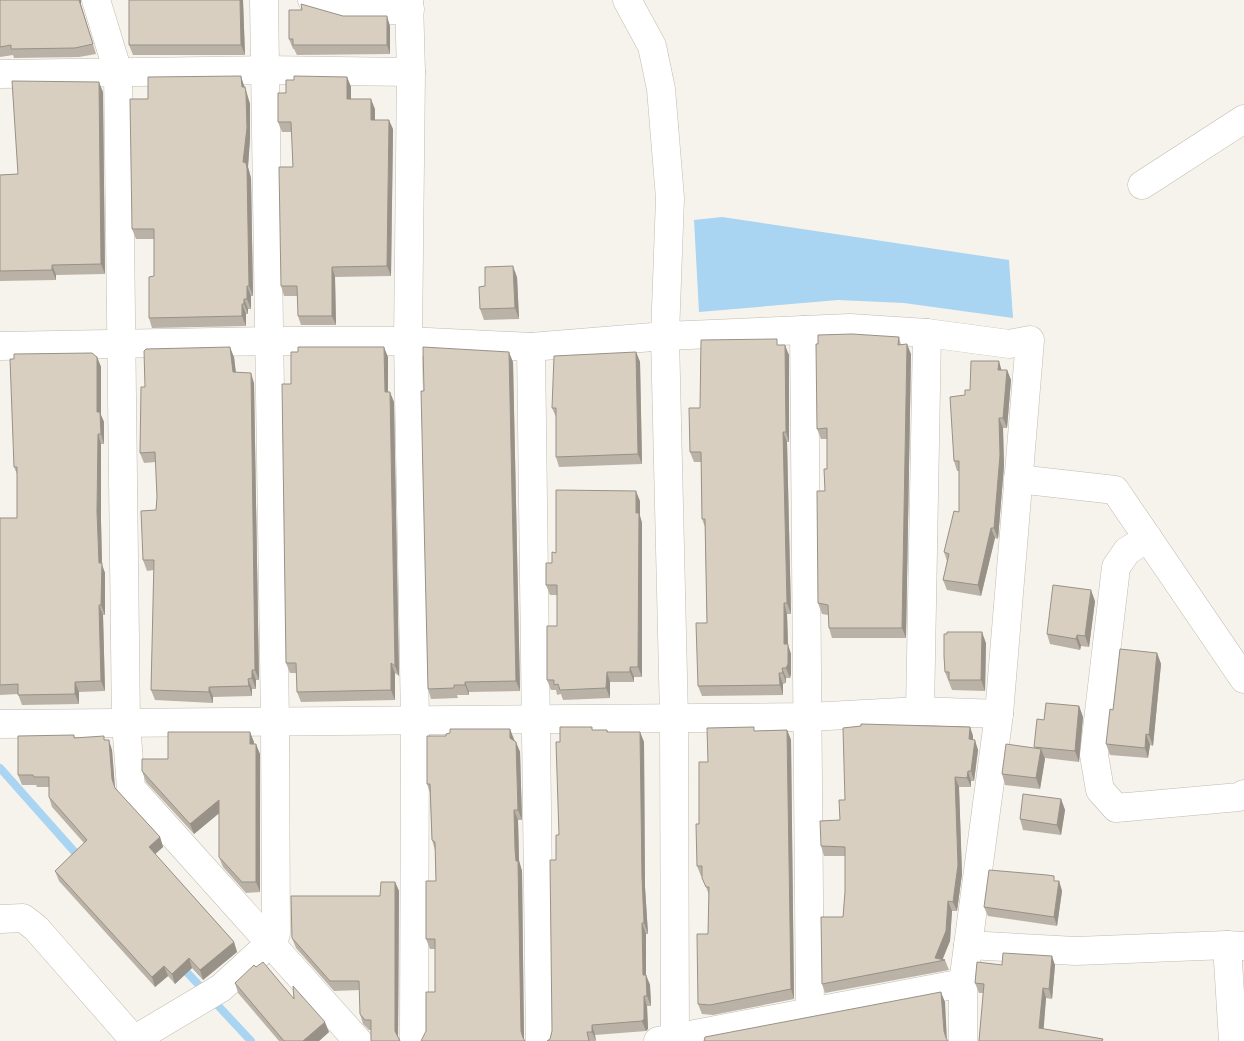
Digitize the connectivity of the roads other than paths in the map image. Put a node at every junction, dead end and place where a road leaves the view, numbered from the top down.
1 (96, 0) edge
2 (264, 0) edge
3 (312, 0) edge
4 (627, 0) edge
5 (409, 5) edge
6 (265, 70) junction
7 (118, 72) junction
8 (411, 72) junction
9 (0, 74) edge
10 (1244, 119) edge
11 (1142, 185) dead end
12 (804, 330) junction
13 (927, 333) junction
14 (665, 336) junction
15 (269, 341) junction
16 (408, 341) junction
17 (122, 344) junction
18 (0, 346) edge
19 (531, 347) junction
20 (1018, 479) junction
21 (1148, 538) junction
22 (1244, 679) edge
23 (920, 711) junction
24 (999, 714) junction
25 (809, 717) junction
26 (674, 718) junction
27 (537, 719) junction
28 (415, 720) junction
29 (275, 722) junction
30 (126, 723) junction
31 (0, 724) edge
32 (1244, 794) edge
33 (0, 918) edge
34 (269, 944) junction
35 (968, 945) junction
36 (1236, 945) edge
37 (963, 984) junction
38 (810, 1011) junction
39 (669, 1040) edge
40 (133, 1041) edge
41 (358, 1041) edge
42 (414, 1041) edge
43 (540, 1041) edge
44 (963, 1041) edge
45 (1233, 1041) edge

1 - 7 street
2 - 6 street
3 - 5 street
4 - 14 street
5 - 8 street
6 - 7 street
6 - 8 street
6 - 15 street
7 - 9 street
7 - 17 street
8 - 16 street
10 - 11 street
12 - 13 street
12 - 14 street
12 - 25 street
13 - 20 street
13 - 23 street
14 - 19 street
14 - 26 street
15 - 16 street
15 - 17 street
15 - 29 street
16 - 19 street
16 - 28 street
17 - 18 street
17 - 30 street
19 - 27 street
20 - 21 street
20 - 24 street
21 - 22 street
21 - 32 street
23 - 24 street
23 - 25 street
24 - 35 street
25 - 26 street
25 - 38 street
26 - 27 street
26 - 39 street
27 - 28 street
27 - 43 street
28 - 29 street
28 - 42 street
29 - 30 street
29 - 34 street
30 - 31 street
30 - 34 street
33 - 40 street
34 - 40 street
34 - 41 street
35 - 36 street
35 - 37 street
36 - 45 street
37 - 38 street
37 - 44 street
38 - 39 street

